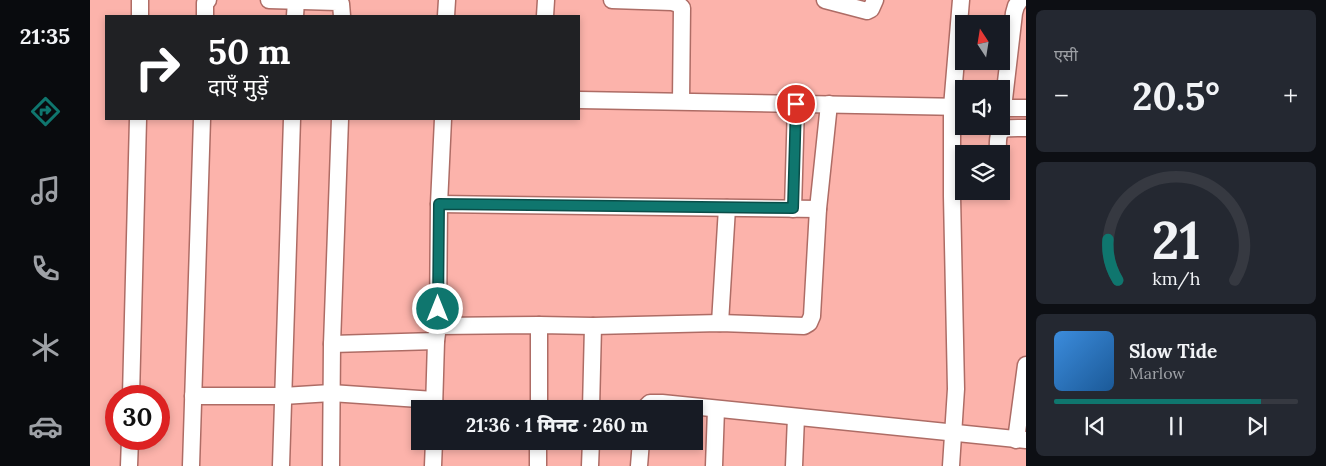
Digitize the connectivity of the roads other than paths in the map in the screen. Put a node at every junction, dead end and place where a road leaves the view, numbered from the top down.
1 (140, 0) edge
2 (208, 0) edge
3 (269, 0) edge
4 (447, 0) edge
5 (546, 0) edge
6 (612, 0) edge
7 (825, 0) edge
8 (875, 0) edge
9 (961, 0) edge
10 (1020, 0) edge
11 (295, 9) edge
12 (140, 15) edge
13 (205, 15) edge
14 (342, 15) edge
15 (446, 15) edge
16 (545, 15) edge
17 (959, 80) edge
18 (1006, 80) edge
19 (580, 100) edge
20 (681, 101) junction
21 (796, 104) junction
22 (829, 104) junction
23 (955, 107) edge
24 (1010, 108) edge
25 (1026, 108) edge
26 (138, 120) edge
27 (202, 120) edge
28 (292, 120) edge
29 (340, 120) edge
30 (443, 120) edge
31 (1026, 128) edge
32 (956, 135) edge
33 (998, 145) edge
34 (439, 204) junction
35 (727, 208) junction
36 (793, 208) junction
37 (818, 209) junction
38 (720, 323) junction
39 (539, 325) junction
40 (593, 326) junction
41 (437, 334) junction
42 (332, 344) junction
43 (1026, 365) edge
44 (130, 385) edge
45 (332, 394) junction
46 (193, 396) junction
47 (283, 396) junction
48 (434, 400) edge
49 (538, 400) edge
50 (591, 400) edge
51 (411, 402) edge
52 (703, 408) edge
53 (716, 409) junction
54 (796, 417) junction
55 (953, 434) junction
56 (1021, 440) edge
57 (130, 450) edge
58 (434, 450) edge
59 (538, 450) edge
60 (591, 450) edge
61 (640, 450) edge
62 (130, 466) edge
63 (191, 466) edge
64 (281, 466) edge
65 (331, 466) edge
66 (433, 466) edge
67 (538, 466) edge
68 (590, 466) edge
69 (639, 466) edge
70 (714, 466) edge
71 (794, 466) edge
72 (951, 466) edge

1 - 12 street
2 - 13 street
3 - 11 street
4 - 15 street
5 - 16 street
6 - 20 street
7 - 8 street
9 - 17 street
10 - 18 street
11 - 14 street
19 - 20 street
20 - 21 street
21 - 22 street
21 - 36 street
22 - 23 street
22 - 37 street
24 - 25 street
26 - 44 street
27 - 46 street
28 - 47 street
29 - 42 street
30 - 34 street
31 - 33 street
32 - 55 street
34 - 35 street
34 - 41 street
35 - 36 street
35 - 38 street
36 - 37 street
37 - 38 street
38 - 40 street
39 - 40 street
39 - 41 street
39 - 49 street
40 - 50 street
41 - 42 street
41 - 48 street
42 - 45 street
43 - 56 street
45 - 47 street
45 - 51 street
45 - 65 street
46 - 47 street
46 - 63 street
47 - 64 street
52 - 53 street
53 - 54 street
53 - 70 street
54 - 55 street
54 - 71 street
55 - 56 street
55 - 72 street
57 - 62 street
58 - 66 street
59 - 67 street
60 - 68 street
61 - 69 street

